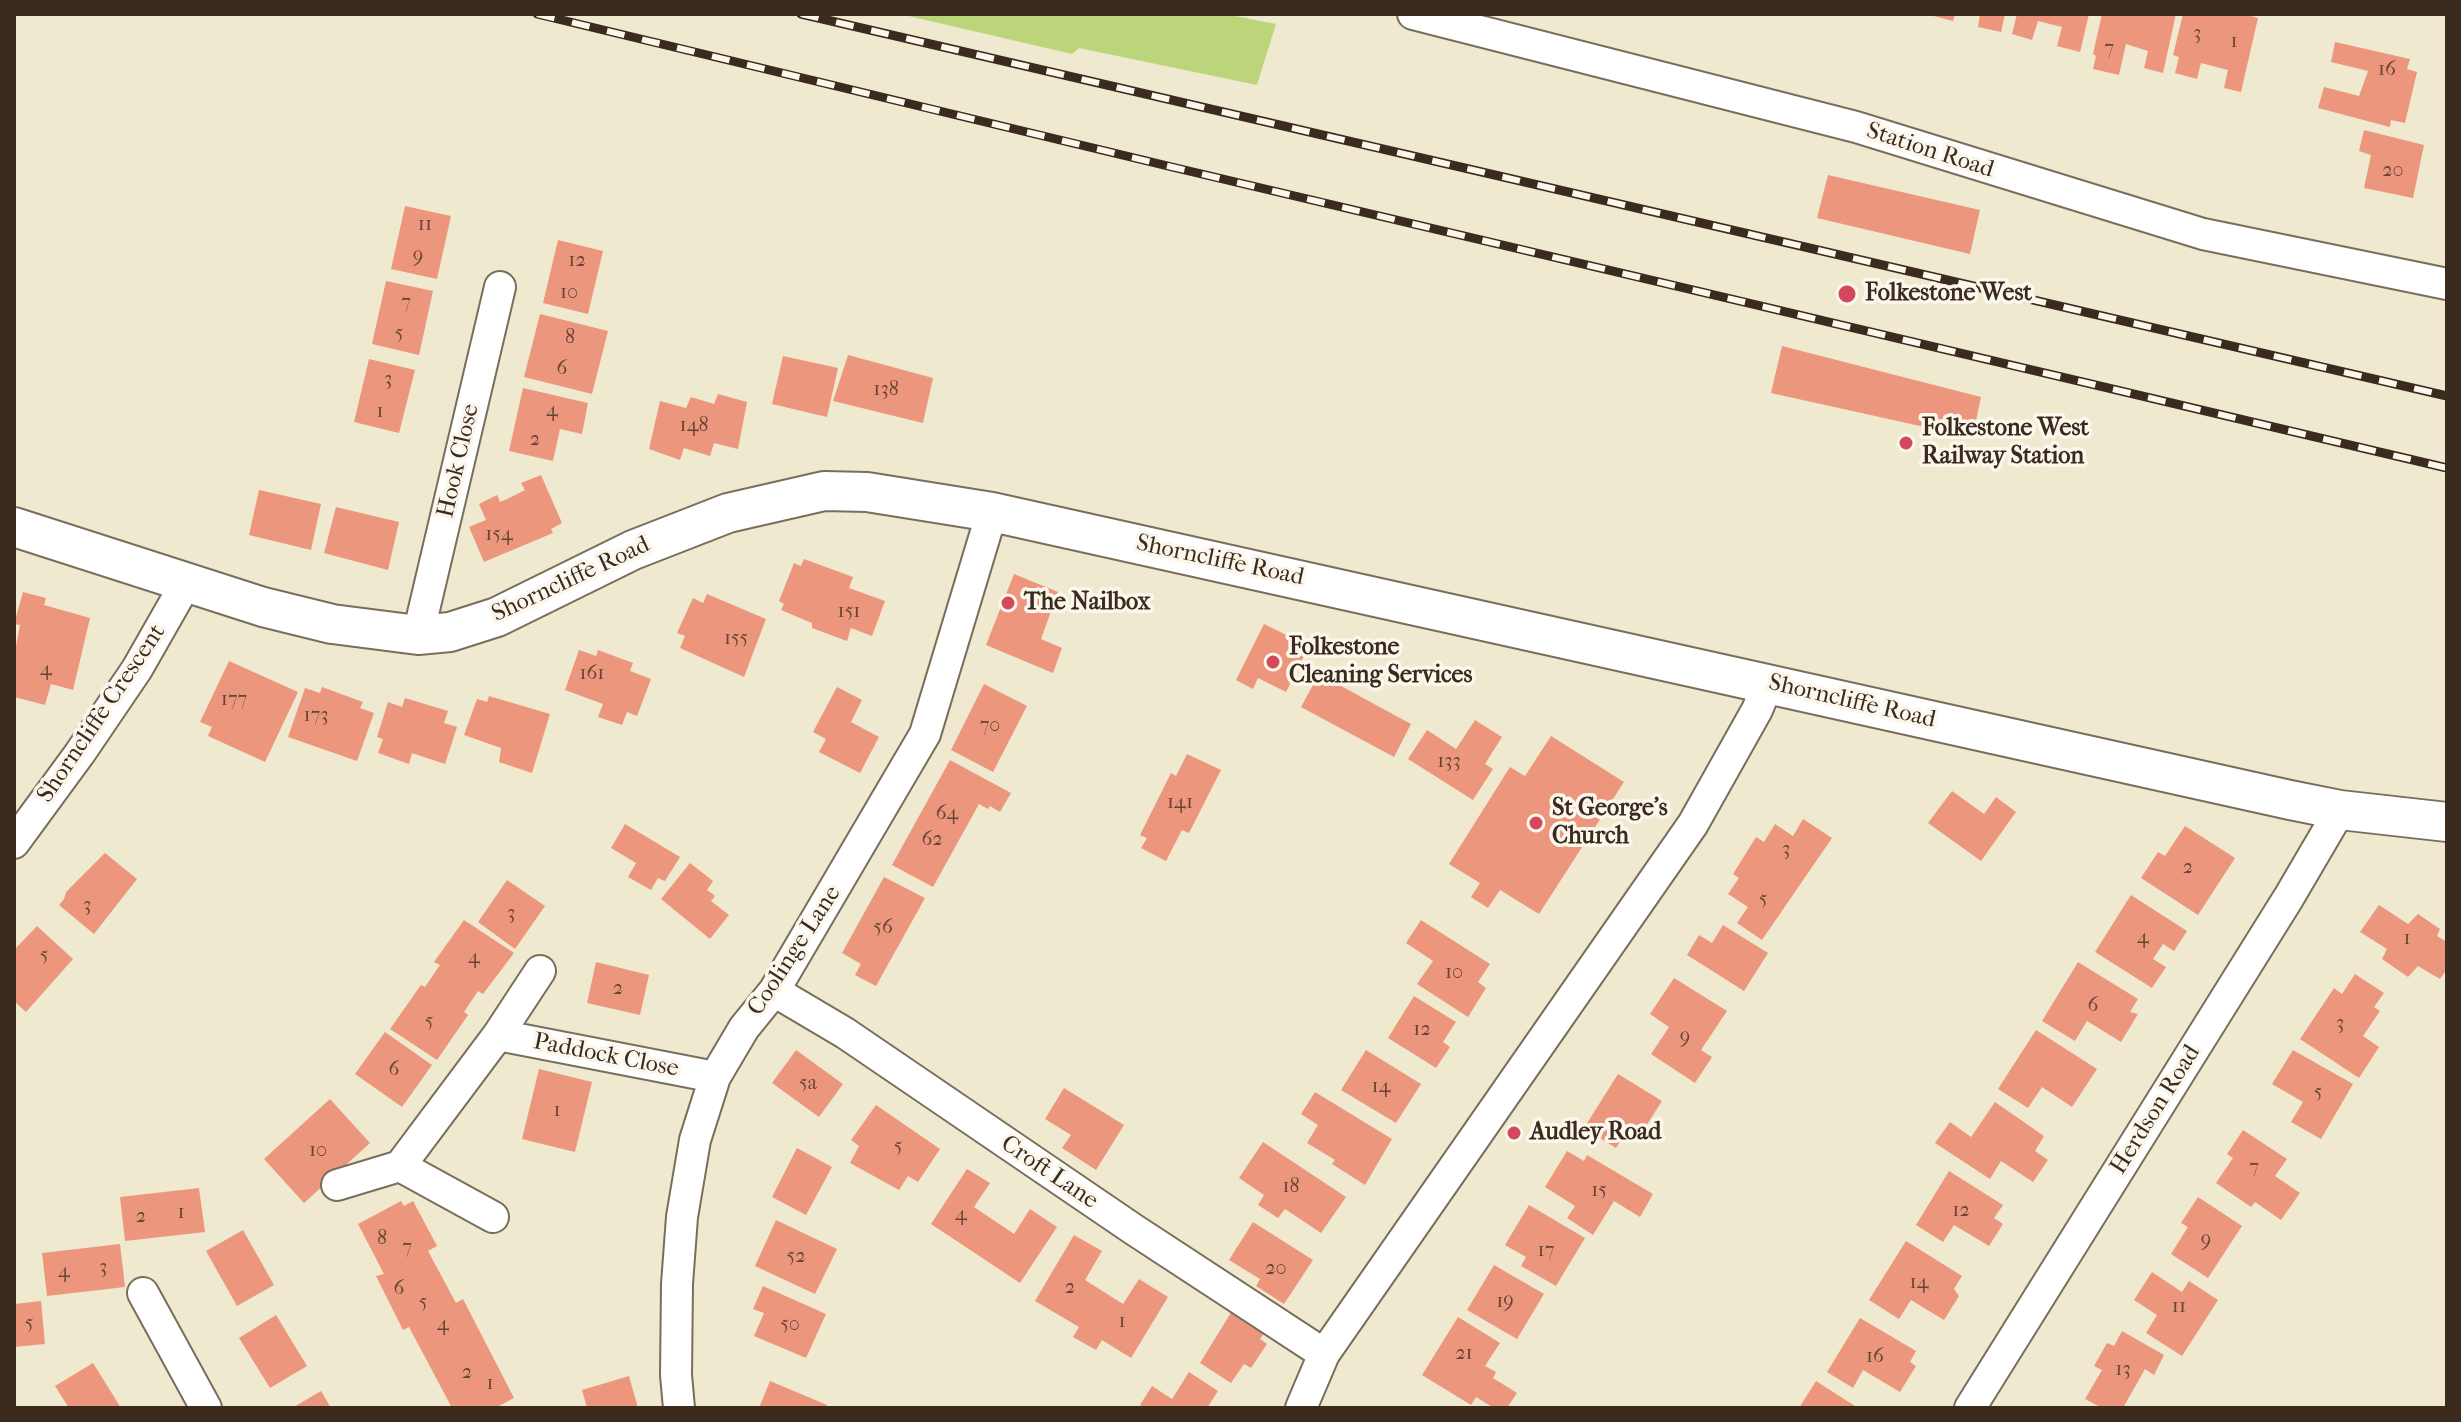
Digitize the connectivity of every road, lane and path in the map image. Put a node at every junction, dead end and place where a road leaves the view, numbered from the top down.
1 (1413, 14) edge
2 (2447, 284) edge
3 (500, 287) dead end
4 (992, 512) junction
5 (14, 527) edge
6 (186, 583) junction
7 (418, 635) junction
8 (1768, 684) junction
9 (2340, 810) junction
10 (2447, 822) edge
11 (14, 843) edge
12 (540, 971) dead end
13 (774, 991) junction
14 (498, 1035) junction
15 (715, 1077) junction
16 (400, 1166) junction
17 (337, 1185) dead end
18 (493, 1217) dead end
19 (143, 1293) dead end
20 (1324, 1354) junction
21 (206, 1408) edge
22 (679, 1408) edge
23 (1301, 1408) edge
24 (1970, 1408) edge

1 - 2 street, Station Road
3 - 7 street, Hook Close
4 - 7 street, Shorncliffe Road
4 - 8 street, Shorncliffe Road
4 - 13 street, Coolinge Lane
5 - 6 street, Shorncliffe Road
6 - 7 street, Shorncliffe Road
6 - 11 street, Shorncliffe Crescent
8 - 9 street, Shorncliffe Road
8 - 20 street
9 - 10 street, Shorncliffe Road
9 - 24 street, Herdson Road
12 - 14 street, Paddock Close
13 - 15 street, Coolinge Lane
13 - 20 street, Croft Lane
14 - 15 street, Paddock Close
14 - 16 street, Paddock Close
15 - 22 street, Coolinge Lane
16 - 17 street
16 - 18 street
19 - 21 street
20 - 23 street

